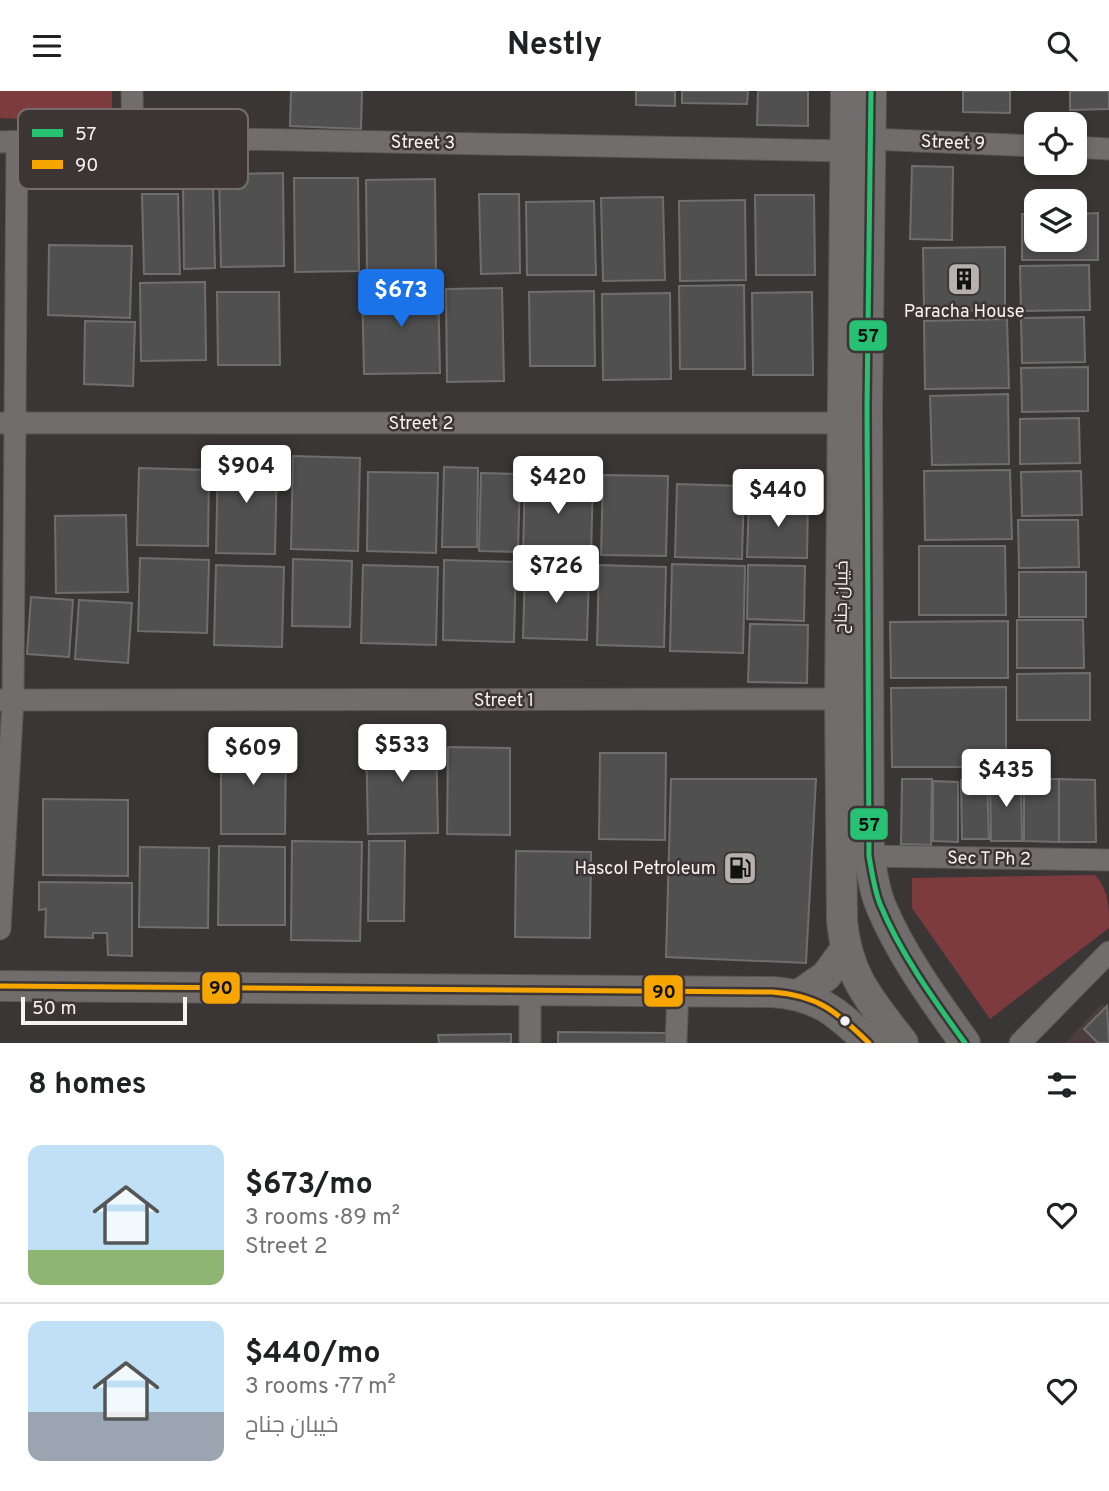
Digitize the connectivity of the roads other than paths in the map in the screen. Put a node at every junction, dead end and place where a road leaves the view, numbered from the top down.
1 (132, 91) edge
2 (846, 91) edge
3 (871, 91) edge
4 (132, 109) edge
5 (248, 138) edge
6 (8, 142) edge
7 (859, 145) junction
8 (1024, 146) edge
9 (1087, 148) edge
10 (1109, 149) edge
11 (8, 423) edge
12 (843, 423) junction
13 (840, 699) junction
14 (7, 701) edge
15 (869, 856) junction
16 (1109, 860) edge
17 (0, 929) edge
18 (845, 950) junction
19 (1106, 963) edge
20 (0, 986) edge
21 (678, 990) junction
22 (530, 992) junction
23 (800, 994) junction
24 (530, 1043) edge
25 (676, 1043) edge
26 (869, 1043) edge
27 (903, 1043) edge
28 (965, 1043) edge
29 (1020, 1043) edge

1 - 4 street
2 - 7 main road, خیبان جناح
3 - 7 main road, خیبان جناح
5 - 7 street, Street 3
6 - 11 street
7 - 8 street, Street 9
7 - 12 main road, خیبان جناح
7 - 15 main road, خیبان جناح
9 - 10 street
11 - 12 street, Street 2
11 - 14 street
12 - 13 main road, خیبان جناح
13 - 14 street, Street 1
13 - 18 main road, خیبان جناح
14 - 17 street
15 - 16 street, Sec T Ph 2
15 - 28 main road, خیبان جناح
18 - 23 main road
18 - 27 main road, خیبان جناح
19 - 29 street
20 - 22 main road
21 - 22 main road
21 - 23 main road
21 - 25 street
22 - 24 street
23 - 26 main road

